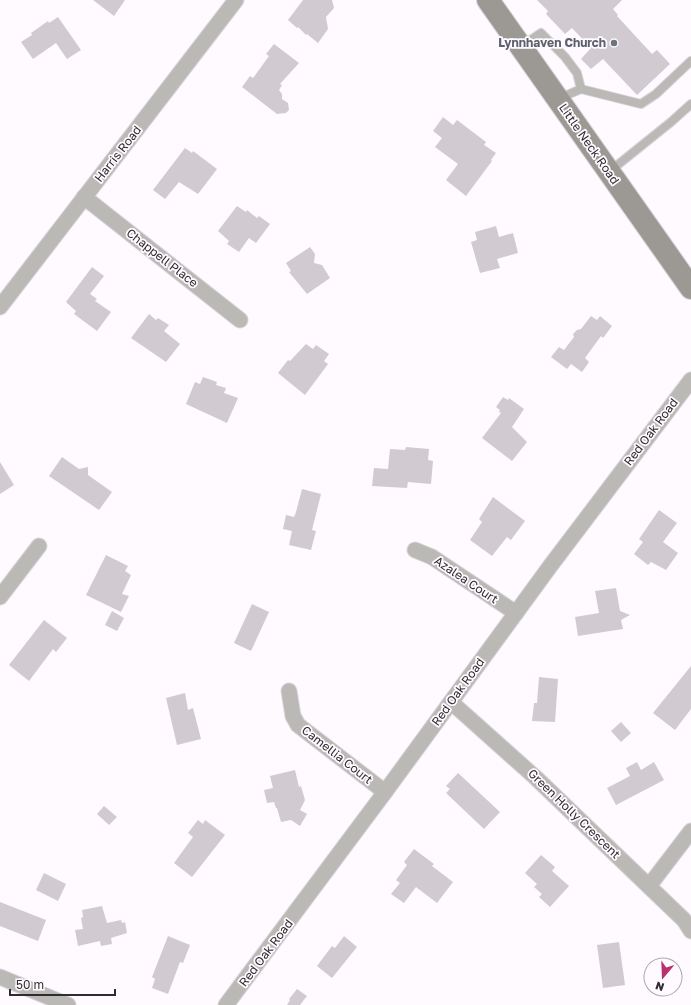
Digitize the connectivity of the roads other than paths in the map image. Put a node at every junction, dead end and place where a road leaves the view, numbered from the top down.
1 (236, 0) edge
2 (488, 0) edge
3 (521, 47) junction
4 (691, 61) edge
5 (581, 89) junction
6 (558, 99) junction
7 (691, 104) edge
8 (609, 172) junction
9 (84, 197) junction
10 (691, 288) edge
11 (0, 308) edge
12 (240, 320) dead end
13 (691, 380) edge
14 (39, 546) dead end
15 (415, 550) dead end
16 (0, 597) edge
17 (516, 613) junction
18 (289, 691) dead end
19 (451, 702) junction
20 (385, 792) junction
21 (691, 831) edge
22 (649, 886) junction
23 (691, 931) edge
24 (0, 978) edge
25 (68, 1005) edge
26 (226, 1005) edge

1 - 9 street, Harris Road
2 - 3 street, Little Neck Road
3 - 5 lane
3 - 6 street, Little Neck Road
4 - 5 lane
5 - 6 lane
6 - 8 street, Little Neck Road
7 - 8 lane
8 - 10 street, Little Neck Road
9 - 11 street, Harris Road
9 - 12 street, Chappell Place
13 - 17 street, Red Oak Road
14 - 16 street
15 - 17 street, Azalea Court
17 - 19 street, Red Oak Road
18 - 20 street, Camellia Court
19 - 20 street, Red Oak Road
19 - 22 street, Green Holly Crescent
20 - 26 street, Red Oak Road
21 - 22 street
22 - 23 street, Green Holly Crescent
24 - 25 street

